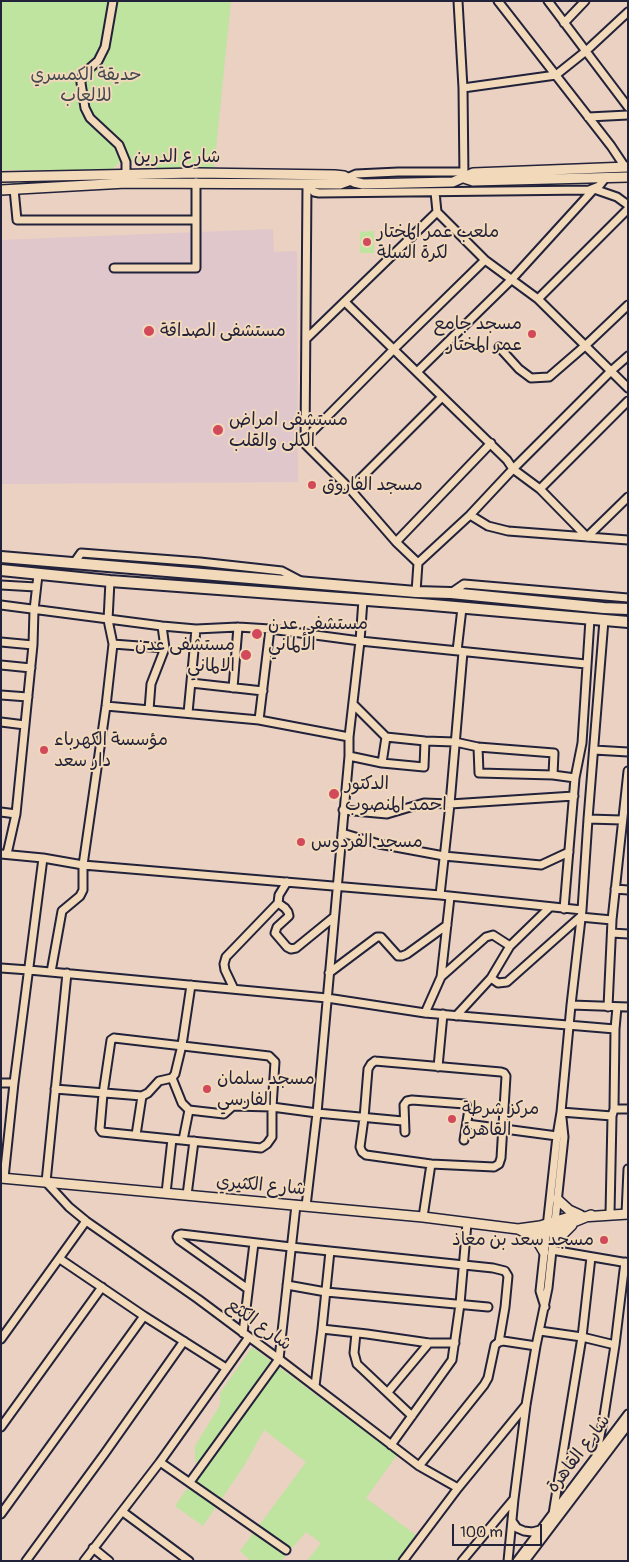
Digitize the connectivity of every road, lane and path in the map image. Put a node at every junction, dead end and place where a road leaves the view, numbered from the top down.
1 (113, 1) edge
2 (458, 1) edge
3 (498, 1) edge
4 (548, 1) edge
5 (585, 1) edge
6 (626, 16) edge
7 (564, 23) junction
8 (586, 51) junction
9 (556, 75) junction
10 (463, 88) junction
11 (628, 107) edge
12 (628, 115) edge
13 (588, 117) junction
14 (626, 167) edge
15 (464, 175) junction
16 (1, 177) edge
17 (628, 177) edge
18 (126, 178) junction
19 (196, 178) junction
20 (606, 178) junction
21 (307, 180) junction
22 (14, 189) junction
23 (594, 189) junction
24 (1, 190) edge
25 (435, 192) junction
26 (628, 207) edge
27 (437, 212) junction
28 (196, 220) junction
29 (485, 260) junction
30 (114, 268) dead end
31 (512, 279) junction
32 (538, 299) junction
33 (346, 302) junction
34 (628, 305) edge
35 (306, 339) junction
36 (586, 345) junction
37 (499, 347) dead end
38 (393, 350) junction
39 (628, 356) edge
40 (611, 371) junction
41 (417, 372) junction
42 (628, 388) edge
43 (442, 396) junction
44 (628, 401) edge
45 (305, 438) junction
46 (491, 444) junction
47 (513, 469) junction
48 (350, 489) junction
49 (540, 489) junction
50 (628, 497) edge
51 (470, 515) junction
52 (587, 537) junction
53 (628, 540) edge
54 (396, 542) junction
55 (1, 557) edge
56 (418, 563) junction
57 (1, 570) edge
58 (38, 574) junction
59 (110, 581) junction
60 (1, 585) edge
61 (36, 587) junction
62 (416, 592) junction
63 (451, 593) junction
64 (628, 598) edge
65 (363, 600) junction
66 (1, 605) edge
67 (462, 608) junction
68 (628, 609) edge
69 (34, 610) junction
70 (590, 619) junction
71 (108, 620) junction
72 (604, 620) junction
73 (628, 622) edge
74 (162, 626) junction
75 (238, 627) junction
76 (196, 628) junction
77 (270, 629) junction
78 (360, 641) junction
79 (1, 642) edge
80 (113, 644) junction
81 (33, 645) junction
82 (165, 648) junction
83 (460, 651) junction
84 (586, 664) junction
85 (1, 665) edge
86 (30, 668) junction
87 (191, 684) junction
88 (233, 688) junction
89 (263, 691) junction
90 (1, 695) edge
91 (28, 697) junction
92 (353, 704) junction
93 (106, 706) junction
94 (149, 710) junction
95 (188, 714) junction
96 (260, 720) junction
97 (1, 722) edge
98 (25, 725) junction
99 (349, 737) junction
100 (386, 737) junction
101 (425, 741) junction
102 (455, 742) junction
103 (478, 747) junction
104 (594, 750) junction
105 (628, 752) edge
106 (349, 756) junction
107 (382, 763) junction
108 (628, 771) edge
109 (553, 775) junction
110 (576, 778) junction
111 (574, 796) junction
112 (450, 804) junction
113 (343, 810) junction
114 (1, 812) edge
115 (16, 814) junction
116 (588, 818) junction
117 (622, 820) junction
118 (342, 833) junction
119 (624, 842) edge
120 (569, 852) junction
121 (4, 854) edge
122 (444, 856) junction
123 (43, 858) junction
124 (83, 865) junction
125 (287, 882) junction
126 (336, 886) junction
127 (615, 889) junction
128 (628, 890) edge
129 (440, 895) junction
130 (450, 897) junction
131 (278, 903) junction
132 (549, 908) junction
133 (564, 909) junction
134 (581, 914) junction
135 (334, 917) junction
136 (612, 920) junction
137 (447, 925) junction
138 (612, 933) junction
139 (628, 934) edge
140 (510, 946) junction
141 (1, 968) edge
142 (29, 970) junction
143 (51, 972) junction
144 (67, 973) junction
145 (329, 973) junction
146 (441, 977) junction
147 (491, 978) junction
148 (191, 985) junction
149 (234, 989) junction
150 (327, 998) junction
151 (571, 1005) junction
152 (608, 1006) junction
153 (617, 1007) junction
154 (628, 1007) edge
155 (425, 1013) junction
156 (443, 1014) junction
157 (456, 1016) junction
158 (569, 1026) junction
159 (615, 1029) junction
160 (182, 1045) junction
161 (438, 1067) junction
162 (172, 1078) junction
163 (1, 1083) edge
164 (14, 1083) junction
165 (55, 1089) junction
166 (103, 1094) junction
167 (142, 1096) junction
168 (272, 1107) junction
169 (628, 1109) edge
170 (189, 1110) junction
171 (562, 1112) junction
172 (613, 1112) junction
173 (317, 1113) junction
174 (364, 1118) junction
175 (403, 1121) junction
176 (467, 1124) junction
177 (502, 1128) junction
178 (404, 1132) dead end
179 (136, 1135) junction
180 (557, 1136) junction
181 (172, 1139) junction
182 (183, 1140) junction
183 (464, 1140) dead end
184 (194, 1141) junction
185 (431, 1164) junction
186 (628, 1169) edge
187 (3, 1178) edge
188 (46, 1182) junction
189 (166, 1193) junction
190 (187, 1195) junction
191 (557, 1199) junction
192 (296, 1205) junction
193 (306, 1206) junction
194 (610, 1214) junction
195 (627, 1214) edge
196 (423, 1217) junction
197 (584, 1217) junction
198 (86, 1221) junction
199 (467, 1223) junction
200 (551, 1227) junction
201 (522, 1231) junction
202 (254, 1243) junction
203 (291, 1247) junction
204 (550, 1249) junction
205 (330, 1251) junction
206 (591, 1257) junction
207 (60, 1259) junction
208 (627, 1262) edge
209 (464, 1264) junction
210 (287, 1285) junction
211 (102, 1287) junction
212 (248, 1290) junction
213 (326, 1292) junction
214 (460, 1304) junction
215 (488, 1307) dead end
216 (144, 1316) junction
217 (322, 1330) junction
218 (540, 1331) junction
219 (356, 1333) junction
220 (246, 1336) junction
221 (582, 1337) junction
222 (1, 1339) edge
223 (184, 1341) junction
224 (499, 1342) junction
225 (429, 1343) junction
226 (455, 1343) junction
227 (615, 1345) junction
228 (536, 1346) junction
229 (279, 1359) junction
230 (226, 1368) junction
231 (315, 1386) junction
232 (388, 1392) junction
233 (526, 1405) junction
234 (628, 1414) edge
235 (412, 1416) junction
236 (628, 1426) edge
237 (1, 1427) edge
238 (391, 1445) junction
239 (596, 1456) junction
240 (160, 1462) junction
241 (419, 1466) junction
242 (190, 1482) junction
243 (458, 1488) junction
244 (514, 1499) junction
245 (122, 1512) junction
246 (1, 1514) edge
247 (553, 1514) junction
248 (512, 1521) junction
249 (541, 1530) junction
250 (93, 1548) junction
251 (286, 1550) dead end
252 (464, 1560) edge
253 (26, 1561) edge
254 (84, 1561) edge
255 (109, 1561) edge
256 (190, 1561) edge
257 (403, 1561) edge
258 (508, 1561) edge
259 (517, 1561) edge
260 (525, 1561) edge

1 - 18 street
2 - 10 street
3 - 9 street
4 - 7 street
5 - 7 street
6 - 8 street
7 - 8 street
8 - 9 street
8 - 11 street
9 - 10 street
9 - 13 street
10 - 15 street
12 - 13 street
13 - 14 street
14 - 15 main road, شارع الدرين
15 - 20 main road, شارع الدرين
15 - 21 main road, شارع الدرين
16 - 18 main road, شارع الدرين
17 - 20 main road, شارع الدرين
18 - 19 main road, شارع الدرين
18 - 22 main road, شارع الدرين
19 - 21 main road, شارع الدرين
19 - 28 street
20 - 23 street
21 - 25 street
21 - 35 street
22 - 24 main road, شارع الدرين
22 - 28 street
23 - 25 street
23 - 26 street
23 - 31 street
25 - 27 street
26 - 32 street
27 - 29 street
27 - 33 street
28 - 30 street
29 - 31 street
29 - 38 street
31 - 32 street
31 - 41 street
32 - 36 street
33 - 35 street
33 - 38 street
34 - 36 street
35 - 45 street
36 - 37 street
36 - 40 street
38 - 41 street
38 - 45 street
39 - 40 street
40 - 42 street
40 - 47 street
41 - 43 street
43 - 46 street
43 - 48 street
44 - 49 street
45 - 48 street
46 - 47 street
46 - 54 street
47 - 49 street
47 - 51 street
48 - 54 street
49 - 52 street
50 - 52 street
51 - 52 street
51 - 56 street
52 - 53 street
54 - 56 street
55 - 62 highway
56 - 62 street
57 - 58 highway
58 - 59 highway
58 - 61 street
59 - 65 highway
59 - 71 street
60 - 61 street
61 - 69 street
62 - 63 highway
63 - 64 street
63 - 68 highway
65 - 67 highway
65 - 78 street
66 - 69 street
67 - 70 highway
67 - 83 street
69 - 71 street
69 - 81 street
70 - 72 highway
70 - 84 street
71 - 74 street
71 - 80 street
72 - 73 highway
72 - 104 street
74 - 76 street
74 - 82 street
75 - 76 street
75 - 77 street
75 - 88 street
76 - 87 street
77 - 78 street
77 - 89 street
78 - 83 street
78 - 92 street
79 - 81 street
80 - 82 street
80 - 93 street
81 - 86 street
82 - 94 street
83 - 84 street
83 - 102 street
84 - 110 street
85 - 86 street
86 - 91 street
87 - 88 street
87 - 95 street
88 - 89 street
89 - 96 street
90 - 91 street
91 - 98 street
92 - 99 street
92 - 100 street
93 - 94 street
93 - 124 street
94 - 95 street
95 - 96 street
96 - 99 street
97 - 98 street
98 - 115 street
99 - 106 street
100 - 101 street
100 - 107 street
101 - 102 street
101 - 107 street
102 - 103 street
102 - 112 street
103 - 109 street
103 - 109 street
104 - 105 street
104 - 116 street
106 - 107 street
106 - 113 street
108 - 117 street
109 - 110 street
110 - 111 street
111 - 112 street
111 - 120 street
112 - 113 street
112 - 122 street
113 - 118 street
114 - 115 street
115 - 121 street
116 - 117 street
116 - 134 street
117 - 119 street
118 - 122 street
118 - 126 street
119 - 127 street
120 - 122 street
120 - 133 street
121 - 123 street
122 - 129 street
123 - 124 street
123 - 142 street
124 - 125 street
124 - 143 street
125 - 126 street
125 - 131 street
126 - 129 street
126 - 135 street
127 - 128 street
127 - 136 street
129 - 130 street
130 - 132 street
130 - 137 street
131 - 135 street
131 - 149 street
132 - 133 street
132 - 140 street
133 - 134 street
134 - 136 street
134 - 147 street
134 - 151 street
135 - 145 street
136 - 138 street
137 - 145 street
137 - 146 street
138 - 139 street
138 - 152 street
140 - 146 street
140 - 147 street
141 - 142 street
142 - 143 street
142 - 164 street
143 - 144 street
144 - 148 street
144 - 165 street
145 - 150 street
146 - 155 street
147 - 157 street
148 - 149 street
148 - 160 street
149 - 150 street
150 - 155 street
150 - 173 street
151 - 152 street
151 - 158 street
152 - 153 street
153 - 154 street
153 - 159 street
155 - 156 street
156 - 157 street
156 - 161 street
157 - 158 street
158 - 159 street
158 - 171 street
159 - 172 street
160 - 162 street
160 - 166 street
160 - 168 street
161 - 174 street
161 - 177 street
162 - 167 street
162 - 170 street
163 - 164 street
164 - 187 street
165 - 166 street
165 - 188 street
166 - 167 street
166 - 179 street
167 - 179 street
168 - 170 street
168 - 173 street
168 - 184 street
169 - 172 street
170 - 182 street
171 - 172 street
171 - 180 street
171 - 191 street
172 - 194 street
173 - 174 street
173 - 193 street
174 - 175 street
174 - 185 street
175 - 176 street
175 - 178 street
176 - 177 street
176 - 183 street
177 - 180 street
177 - 185 street
179 - 181 street
180 - 200 street
181 - 182 street
181 - 189 street
182 - 184 street
184 - 190 street
185 - 196 street
186 - 195 street
187 - 188 main road, شارع الكثيري
188 - 189 main road, شارع الكثيري
188 - 198 street, شارع الكثع
189 - 190 main road, شارع الكثيري
190 - 192 main road, شارع الكثيري
191 - 197 main road
191 - 200 street
192 - 193 main road, شارع الكثيري
192 - 203 street
193 - 196 main road, شارع الكثيري
194 - 195 main road, شارع الكثيري
194 - 197 main road, شارع الكثيري
196 - 199 main road, شارع الكثيري
197 - 200 main road, شارع الكثيري
197 - 204 main road
198 - 207 street
198 - 220 street, شارع الكثع
199 - 201 main road, شارع الكثيري
199 - 209 street
200 - 201 main road, شارع الكثيري
200 - 204 street
200 - 204 street
201 - 204 main road
202 - 203 street
202 - 212 street
202 - 212 street
203 - 205 street
203 - 210 street
204 - 206 street
204 - 218 street
205 - 209 street
205 - 213 street
206 - 208 street
206 - 221 street
207 - 211 street
207 - 222 street
208 - 227 street
209 - 214 street
209 - 224 street
210 - 213 street
210 - 229 street
211 - 216 street
211 - 237 street
212 - 220 street
213 - 214 street
213 - 217 street
214 - 215 street
214 - 226 street
216 - 223 street
216 - 246 street
217 - 219 street
217 - 231 street
218 - 221 street
218 - 228 street
219 - 225 street
219 - 232 street
220 - 229 street, شارع الكثع
220 - 230 street
221 - 227 street
221 - 247 street
223 - 230 street
223 - 253 street
224 - 228 street
224 - 241 street
225 - 226 street
225 - 232 street
226 - 235 street
227 - 239 street
228 - 233 street
229 - 231 street, شارع الكثع
229 - 242 street
230 - 240 street
231 - 238 street, شارع الكثع
232 - 235 street
233 - 243 street
233 - 244 street
234 - 239 street, شارع القاهرة
235 - 238 street
236 - 260 street, شارع القاهرة
238 - 241 street, شارع الكثع
239 - 247 street, شارع القاهرة
240 - 242 street
240 - 245 street
241 - 243 street, شارع الكثع
242 - 251 street
243 - 257 street
244 - 248 street
244 - 252 street
245 - 250 street
245 - 256 street
247 - 249 street, شارع القاهرة
248 - 249 street
248 - 258 street
249 - 259 street, شارع القاهرة
250 - 254 street
250 - 255 street

